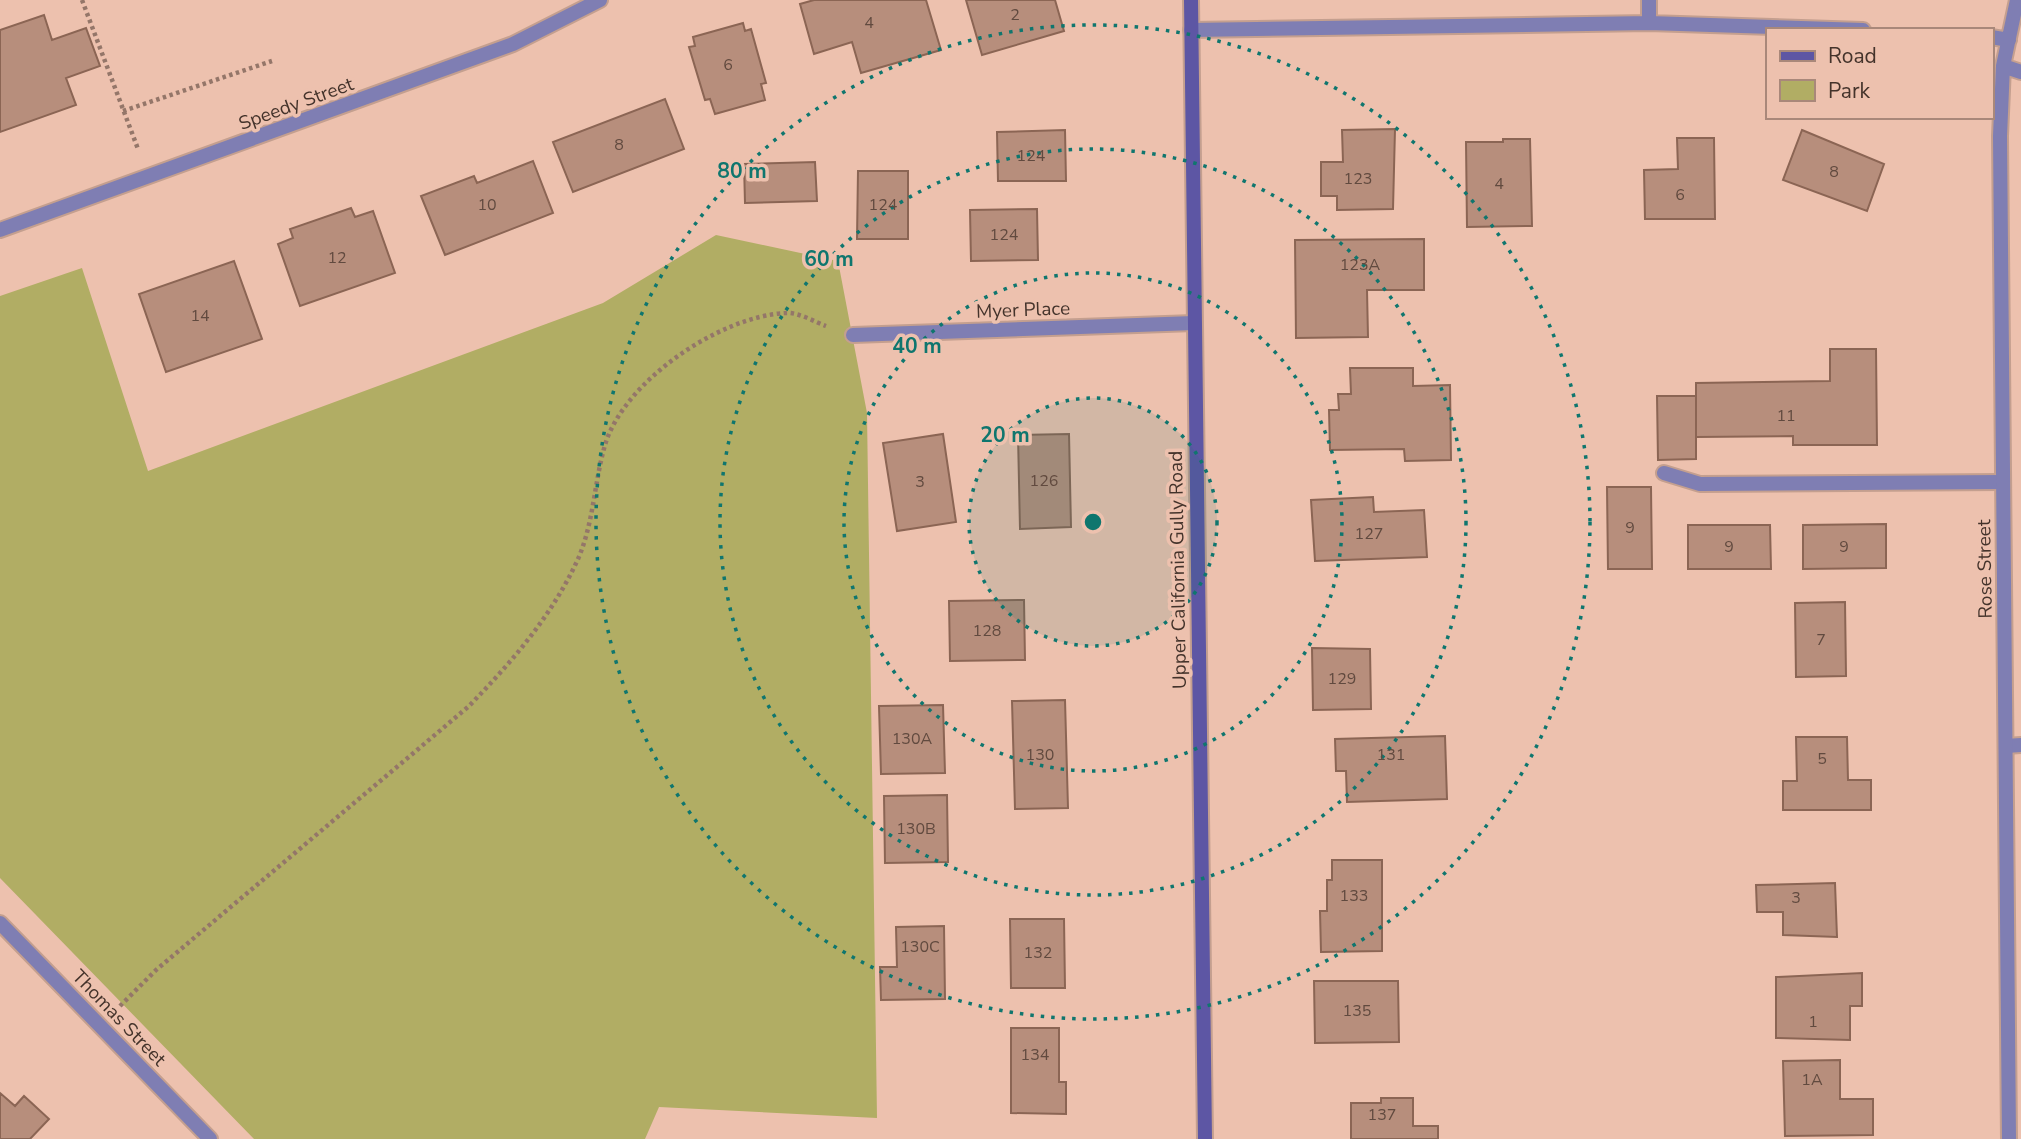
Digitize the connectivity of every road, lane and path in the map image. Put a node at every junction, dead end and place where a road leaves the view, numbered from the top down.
1 (83, 0) edge
2 (600, 0) edge
3 (1191, 0) edge
4 (1648, 0) edge
5 (2017, 0) edge
6 (1649, 23) junction
7 (1802, 28) edge
8 (1191, 30) junction
9 (1993, 37) edge
10 (2009, 40) junction
11 (272, 61) dead end
12 (2003, 66) junction
13 (2021, 72) edge
14 (123, 111) junction
15 (149, 177) junction
16 (0, 230) edge
17 (1194, 323) junction
18 (853, 335) joint
19 (1664, 473) dead end
20 (2003, 482) junction
21 (2006, 746) junction
22 (2021, 746) edge
23 (0, 923) edge
24 (100, 1026) junction
25 (210, 1139) edge
26 (1205, 1139) edge
27 (2009, 1139) edge

1 - 14 path
2 - 15 street, Speedy Street
3 - 8 street, Upper California Gully Road
4 - 6 street
5 - 10 street, Rose Street
6 - 7 street
6 - 8 street
8 - 17 street, Upper California Gully Road
9 - 10 street
10 - 12 street, Rose Street
11 - 14 path
12 - 13 street
12 - 20 street, Rose Street
14 - 15 path
15 - 16 street, Speedy Street
17 - 18 street, Myer Place
17 - 26 street, Upper California Gully Road
18 - 24 path
19 - 20 street
20 - 21 street, Rose Street
21 - 22 street
21 - 27 street, Rose Street
23 - 24 street, Thomas Street
24 - 25 street, Thomas Street

